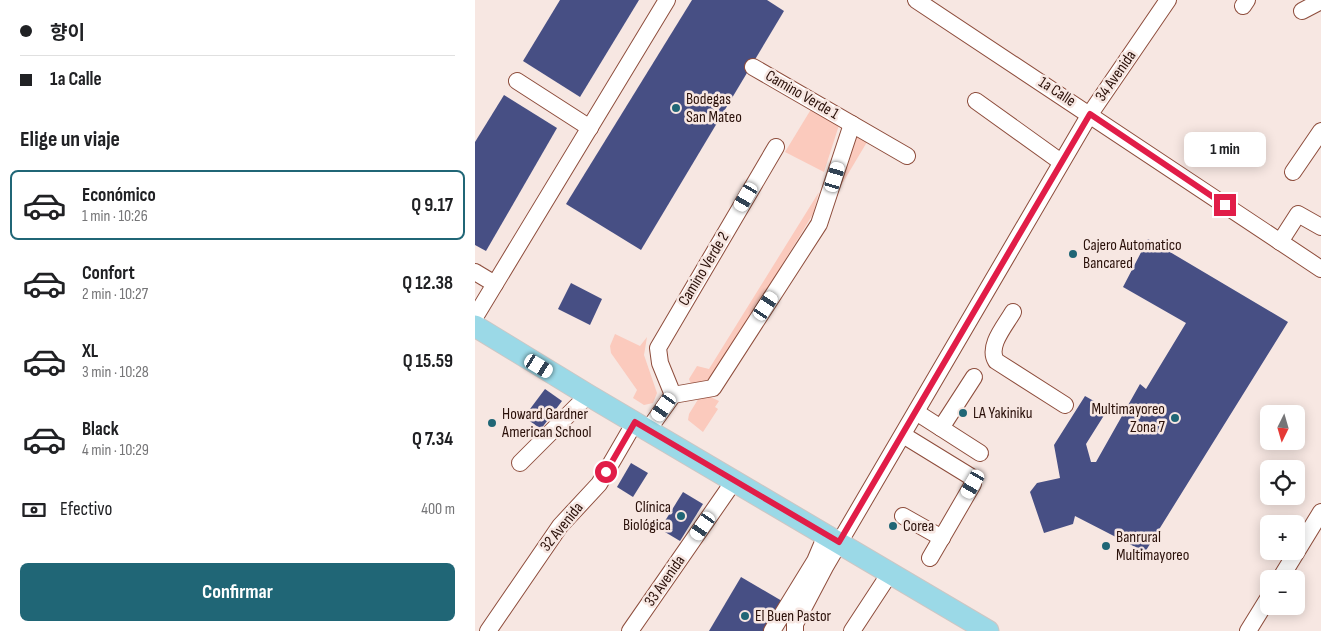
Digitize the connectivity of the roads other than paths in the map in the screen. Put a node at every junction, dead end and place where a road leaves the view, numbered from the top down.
1 (667, 0) edge
2 (916, 0) edge
3 (1168, 0) edge
4 (1321, 1) edge
5 (1302, 11) dead end
6 (753, 67) dead end
7 (517, 81) dead end
8 (975, 101) dead end
9 (1090, 114) junction
10 (852, 124) junction
11 (590, 128) junction
12 (1321, 131) edge
13 (776, 147) dead end
14 (907, 156) dead end
15 (1061, 162) junction
16 (1293, 172) dead end
17 (1321, 227) edge
18 (1280, 242) junction
19 (1321, 270) edge
20 (475, 272) edge
21 (495, 284) junction
22 (1013, 312) dead end
23 (475, 317) edge
24 (475, 326) edge
25 (974, 377) dead end
26 (588, 395) junction
27 (673, 395) junction
28 (1065, 404) dead end
29 (916, 412) junction
30 (642, 426) junction
31 (941, 428) junction
32 (903, 435) junction
33 (980, 454) dead end
34 (520, 463) dead end
35 (734, 481) junction
36 (1321, 512) edge
37 (903, 516) dead end
38 (942, 538) junction
39 (833, 539) junction
40 (930, 558) dead end
41 (1286, 570) edge
42 (890, 573) junction
43 (1260, 612) edge
44 (487, 631) edge
45 (630, 631) edge
46 (772, 631) edge
47 (795, 631) edge
48 (851, 631) edge
49 (988, 631) edge
50 (1248, 631) edge

1 - 11 street
2 - 9 street, 1a Calle
3 - 9 street, 34 Avenida
4 - 5 street
6 - 10 street, Camino Verde 1
7 - 11 street
8 - 15 street
9 - 15 street, 34 Avenida
9 - 18 street, 1a Calle
10 - 14 street, Camino Verde 1
10 - 27 street, Camino Verde 1
11 - 21 street
12 - 16 street
13 - 27 street, Camino Verde 2
15 - 29 street, 34 Avenida
17 - 18 street
18 - 19 street, 1a Calle
20 - 21 street
21 - 23 street
22 - 28 street
24 - 26 main road
25 - 31 street
26 - 30 main road
26 - 34 street
27 - 30 street, 32 Avenida
29 - 31 street
29 - 32 street, 34 Avenida
30 - 35 main road
30 - 44 street, 32 Avenida
31 - 33 street
32 - 38 street
32 - 39 street, 34 Avenida
35 - 39 main road
35 - 45 street, 33 Avenida
36 - 41 street
37 - 38 street
38 - 40 street
39 - 42 main road
39 - 46 street
39 - 47 street
42 - 48 street
42 - 49 main road
43 - 50 street

